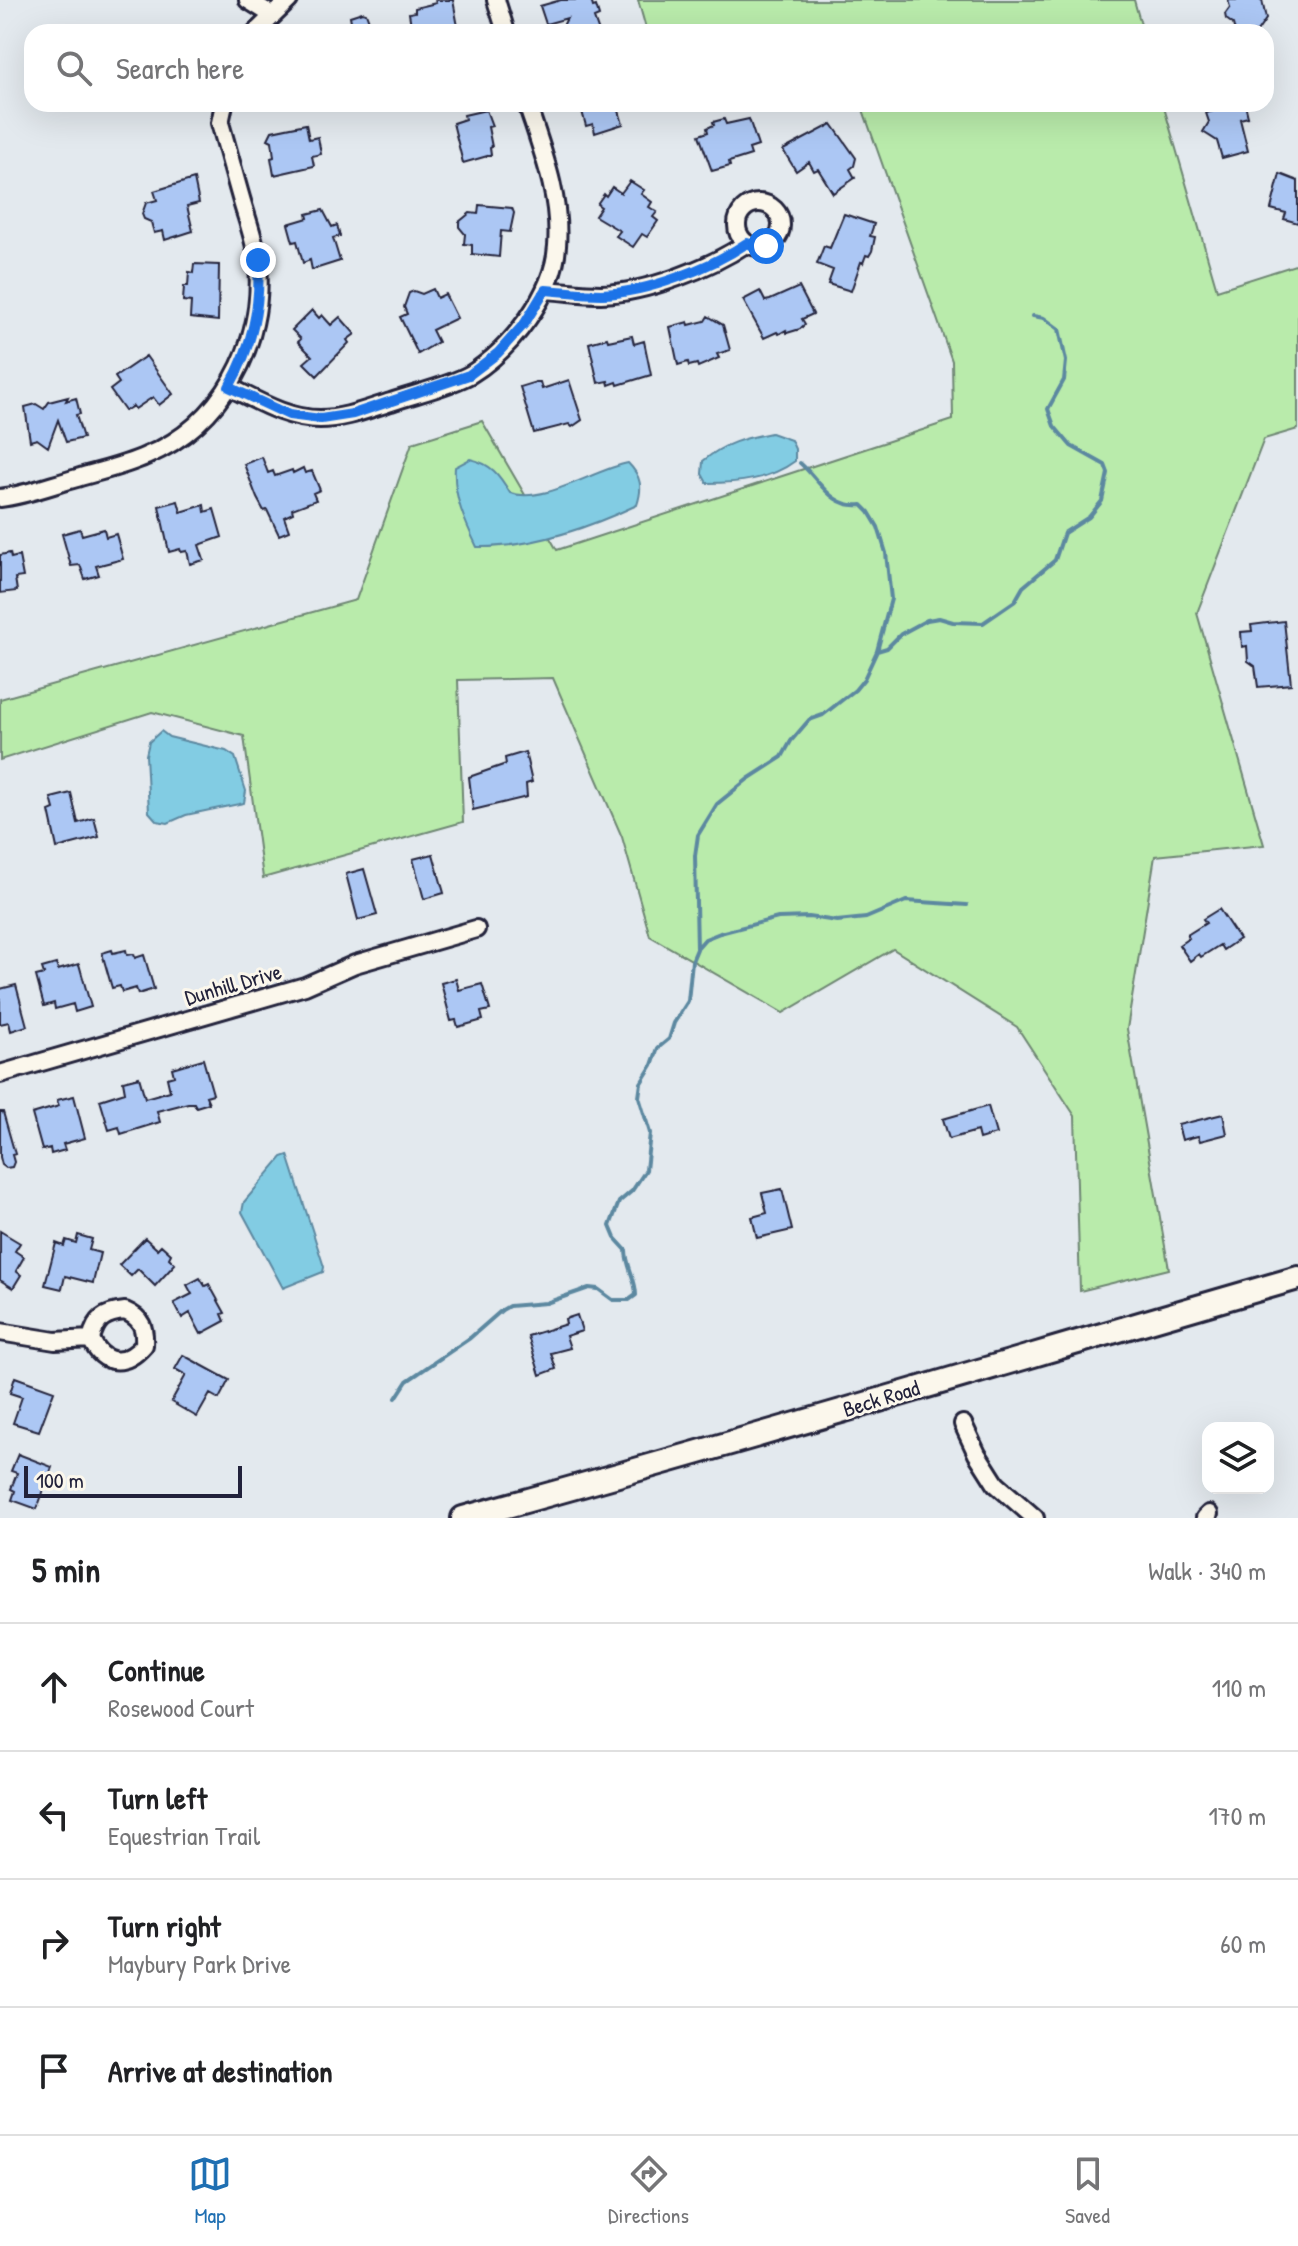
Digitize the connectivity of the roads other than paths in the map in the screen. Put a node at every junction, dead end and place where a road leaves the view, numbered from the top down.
1 (248, 0) edge
2 (289, 0) edge
3 (496, 0) edge
4 (272, 15) junction
5 (264, 24) edge
6 (504, 24) edge
7 (222, 112) edge
8 (530, 112) edge
9 (747, 243) dead end
10 (545, 290) junction
11 (229, 387) junction
12 (0, 498) edge
13 (476, 929) dead end
14 (0, 1074) edge
15 (1298, 1278) edge
16 (0, 1332) edge
17 (91, 1339) dead end
18 (963, 1424) dead end
19 (463, 1518) edge
20 (1035, 1518) edge

1 - 4 street
2 - 4 street
3 - 6 street
4 - 5 street
7 - 11 street
8 - 10 street
9 - 10 street
10 - 11 street
11 - 12 street
13 - 14 street, Dunhill Drive
15 - 19 main road, Beck Road
16 - 17 street
18 - 20 street

